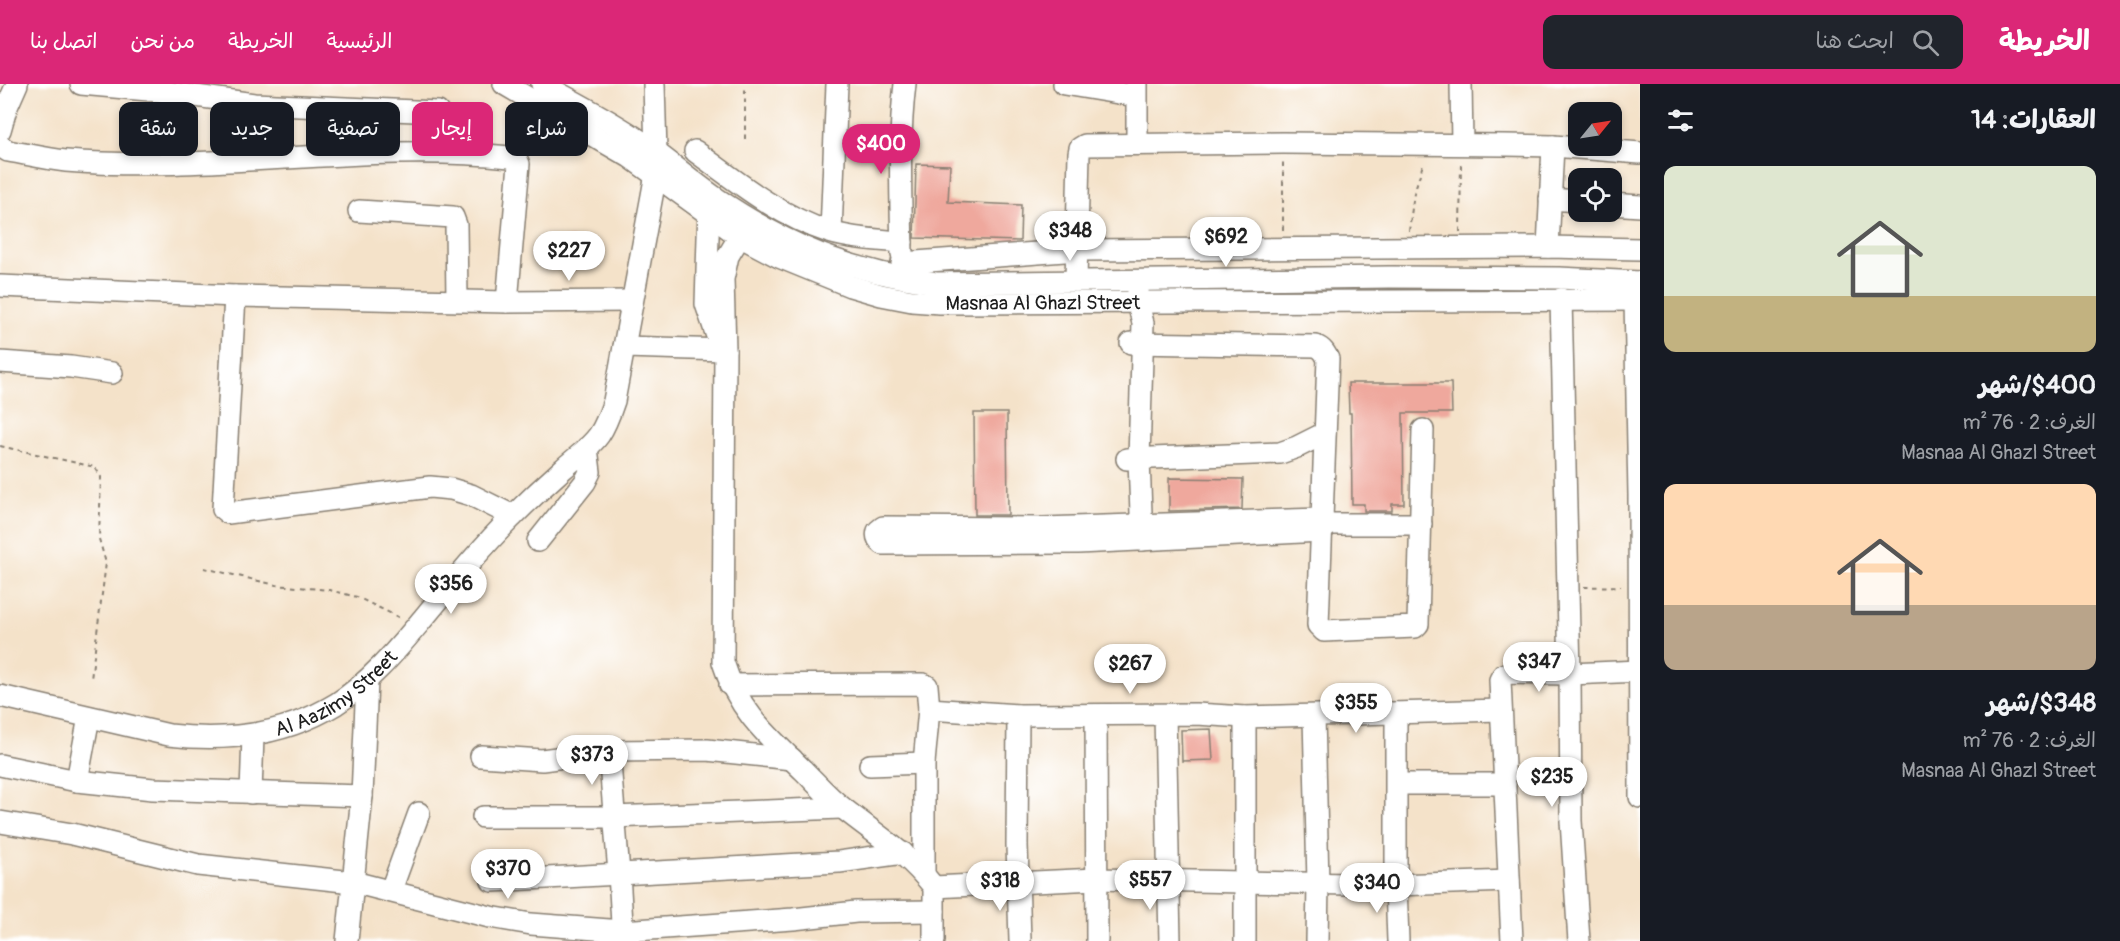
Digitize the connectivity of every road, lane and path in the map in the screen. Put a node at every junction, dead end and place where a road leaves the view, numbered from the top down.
1 (18, 84) edge
2 (81, 84) edge
3 (504, 84) edge
4 (542, 84) edge
5 (654, 84) edge
6 (746, 84) edge
7 (837, 84) edge
8 (905, 84) edge
9 (1064, 84) edge
10 (1461, 84) edge
11 (159, 88) edge
12 (1137, 90) edge
13 (412, 111) edge
14 (0, 130) edge
15 (744, 139) dead end
16 (1283, 143) junction
17 (1137, 144) junction
18 (1430, 144) junction
19 (1462, 144) junction
20 (0, 146) edge
21 (1552, 146) junction
22 (695, 151) dead end
23 (656, 152) junction
24 (1640, 153) edge
25 (656, 174) junction
26 (1550, 199) junction
27 (1568, 200) edge
28 (709, 205) junction
29 (1622, 205) edge
30 (1640, 206) edge
31 (359, 211) dead end
32 (744, 228) junction
33 (831, 232) junction
34 (1548, 247) junction
35 (1284, 248) junction
36 (1407, 248) junction
37 (1461, 248) junction
38 (1640, 249) edge
39 (1078, 250) junction
40 (903, 261) junction
41 (1389, 277) junction
42 (1138, 280) junction
43 (1077, 281) junction
44 (0, 286) edge
45 (1638, 294) edge
46 (235, 296) junction
47 (457, 299) junction
48 (1561, 299) junction
49 (632, 301) junction
50 (1389, 301) junction
51 (507, 302) junction
52 (1138, 303) junction
53 (1137, 344) junction
54 (624, 347) junction
55 (725, 350) junction
56 (0, 362) edge
57 (112, 373) dead end
58 (1423, 430) dead end
59 (1325, 433) junction
60 (0, 446) edge
61 (587, 448) junction
62 (1133, 459) junction
63 (1639, 495) edge
64 (513, 516) junction
65 (1421, 524) junction
66 (1324, 525) junction
67 (1134, 533) junction
68 (538, 541) dead end
69 (204, 568) dead end
70 (1639, 586) edge
71 (1567, 588) junction
72 (416, 626) junction
73 (1640, 671) edge
74 (1570, 674) junction
75 (91, 679) dead end
76 (368, 681) junction
77 (730, 684) junction
78 (0, 696) edge
79 (928, 709) junction
80 (1501, 710) junction
81 (1396, 713) junction
82 (1018, 715) junction
83 (1096, 715) junction
84 (1165, 715) junction
85 (1314, 716) junction
86 (89, 717) junction
87 (1245, 717) junction
88 (253, 736) junction
89 (609, 751) junction
90 (481, 756) dead end
91 (792, 759) junction
92 (924, 763) junction
93 (0, 765) edge
94 (870, 765) dead end
95 (77, 781) junction
96 (1397, 784) junction
97 (1505, 784) junction
98 (250, 793) junction
99 (362, 796) junction
100 (1640, 798) edge
101 (841, 808) junction
102 (419, 813) dead end
103 (483, 817) dead end
104 (614, 817) junction
105 (0, 822) edge
106 (903, 853) junction
107 (620, 873) junction
108 (1096, 879) junction
109 (492, 880) dead end
110 (1169, 880) junction
111 (929, 881) junction
112 (1509, 881) junction
113 (353, 882) junction
114 (1018, 882) junction
115 (1245, 882) junction
116 (1318, 883) junction
117 (1396, 885) junction
118 (391, 890) junction
119 (934, 911) junction
120 (623, 936) edge
121 (347, 941) edge
122 (934, 941) edge
123 (1020, 941) edge
124 (1097, 941) edge
125 (1170, 941) edge
126 (1245, 941) edge
127 (1317, 941) edge
128 (1398, 941) edge
129 (1512, 941) edge
130 (1579, 941) edge

1 - 14 street
2 - 11 street
3 - 25 street, Masnaa Al Ghazl Street
4 - 23 street, Masnaa Al Ghazl Street
5 - 23 street
6 - 15 path
7 - 33 street
8 - 40 street
9 - 12 street
10 - 19 street
11 - 13 street
12 - 17 street
16 - 17 street
16 - 18 street
16 - 35 path
17 - 39 street
18 - 19 street
18 - 36 path
19 - 21 street
19 - 37 path
20 - 51 street
21 - 24 street
21 - 26 street
22 - 33 street
23 - 28 street, Masnaa Al Ghazl Street
25 - 28 street, Masnaa Al Ghazl Street
25 - 49 street, Al Aazimy Street
26 - 27 street
26 - 34 street
28 - 32 street, Masnaa Al Ghazl Street
28 - 55 street
29 - 30 street
31 - 47 street
32 - 40 street, Masnaa Al Ghazl Street
32 - 52 street, Masnaa Al Ghazl Street
32 - 55 street
33 - 40 street
34 - 37 street
34 - 38 street
35 - 36 street
35 - 39 street
36 - 37 street
39 - 40 street
39 - 43 street
40 - 43 street, Masnaa Al Ghazl Street
41 - 42 street, Masnaa Al Ghazl Street
41 - 45 street, Masnaa Al Ghazl Street
41 - 50 street
42 - 43 street, Masnaa Al Ghazl Street
42 - 52 street
44 - 46 street
45 - 48 street, Masnaa Al Ghazl Street
45 - 63 street
46 - 47 street
46 - 64 street
47 - 51 street
48 - 50 street, Masnaa Al Ghazl Street
48 - 71 street
49 - 51 street
49 - 54 street, Al Aazimy Street
50 - 52 street, Masnaa Al Ghazl Street
52 - 53 street
53 - 59 street
53 - 62 street
54 - 55 street
54 - 61 street, Al Aazimy Street
55 - 77 street
56 - 57 street
58 - 65 street
59 - 62 street
59 - 66 street
60 - 75 path
61 - 64 street, Al Aazimy Street
61 - 68 street
62 - 67 street
63 - 70 street
64 - 72 street, Al Aazimy Street
65 - 66 street
65 - 66 street
66 - 67 street
67 - 67 street
69 - 72 path
70 - 71 path
70 - 73 street
71 - 74 street
72 - 76 street, Al Aazimy Street
73 - 74 street
73 - 100 street
74 - 80 street
74 - 130 street
76 - 88 street, Al Aazimy Street
76 - 99 street
77 - 79 street
77 - 91 street
78 - 86 street, Al Aazimy Street
79 - 82 street
79 - 92 street
80 - 81 street
80 - 97 street
81 - 85 street
81 - 96 street
82 - 83 street
82 - 114 street
83 - 84 street
83 - 108 street
84 - 87 street
84 - 110 street
85 - 87 street
85 - 116 street
86 - 88 street, Al Aazimy Street
86 - 95 street
87 - 115 street
88 - 98 street
89 - 90 street
89 - 91 street
89 - 104 street
91 - 101 street
92 - 94 street
92 - 111 street
93 - 95 street
95 - 98 street
96 - 97 street
96 - 117 street
97 - 112 street
98 - 99 street
99 - 113 street
101 - 104 street
101 - 106 street
102 - 118 street
103 - 104 street
104 - 107 street
105 - 113 street
106 - 107 street
106 - 111 street
107 - 109 street
107 - 120 street
108 - 110 street
108 - 114 street
108 - 124 street
110 - 115 street
110 - 125 street
111 - 114 street
111 - 119 street
112 - 117 street
112 - 129 street
113 - 118 street
113 - 121 street
114 - 123 street
115 - 116 street
115 - 126 street
116 - 117 street
116 - 127 street
117 - 128 street
118 - 120 street
119 - 120 street
119 - 122 street

